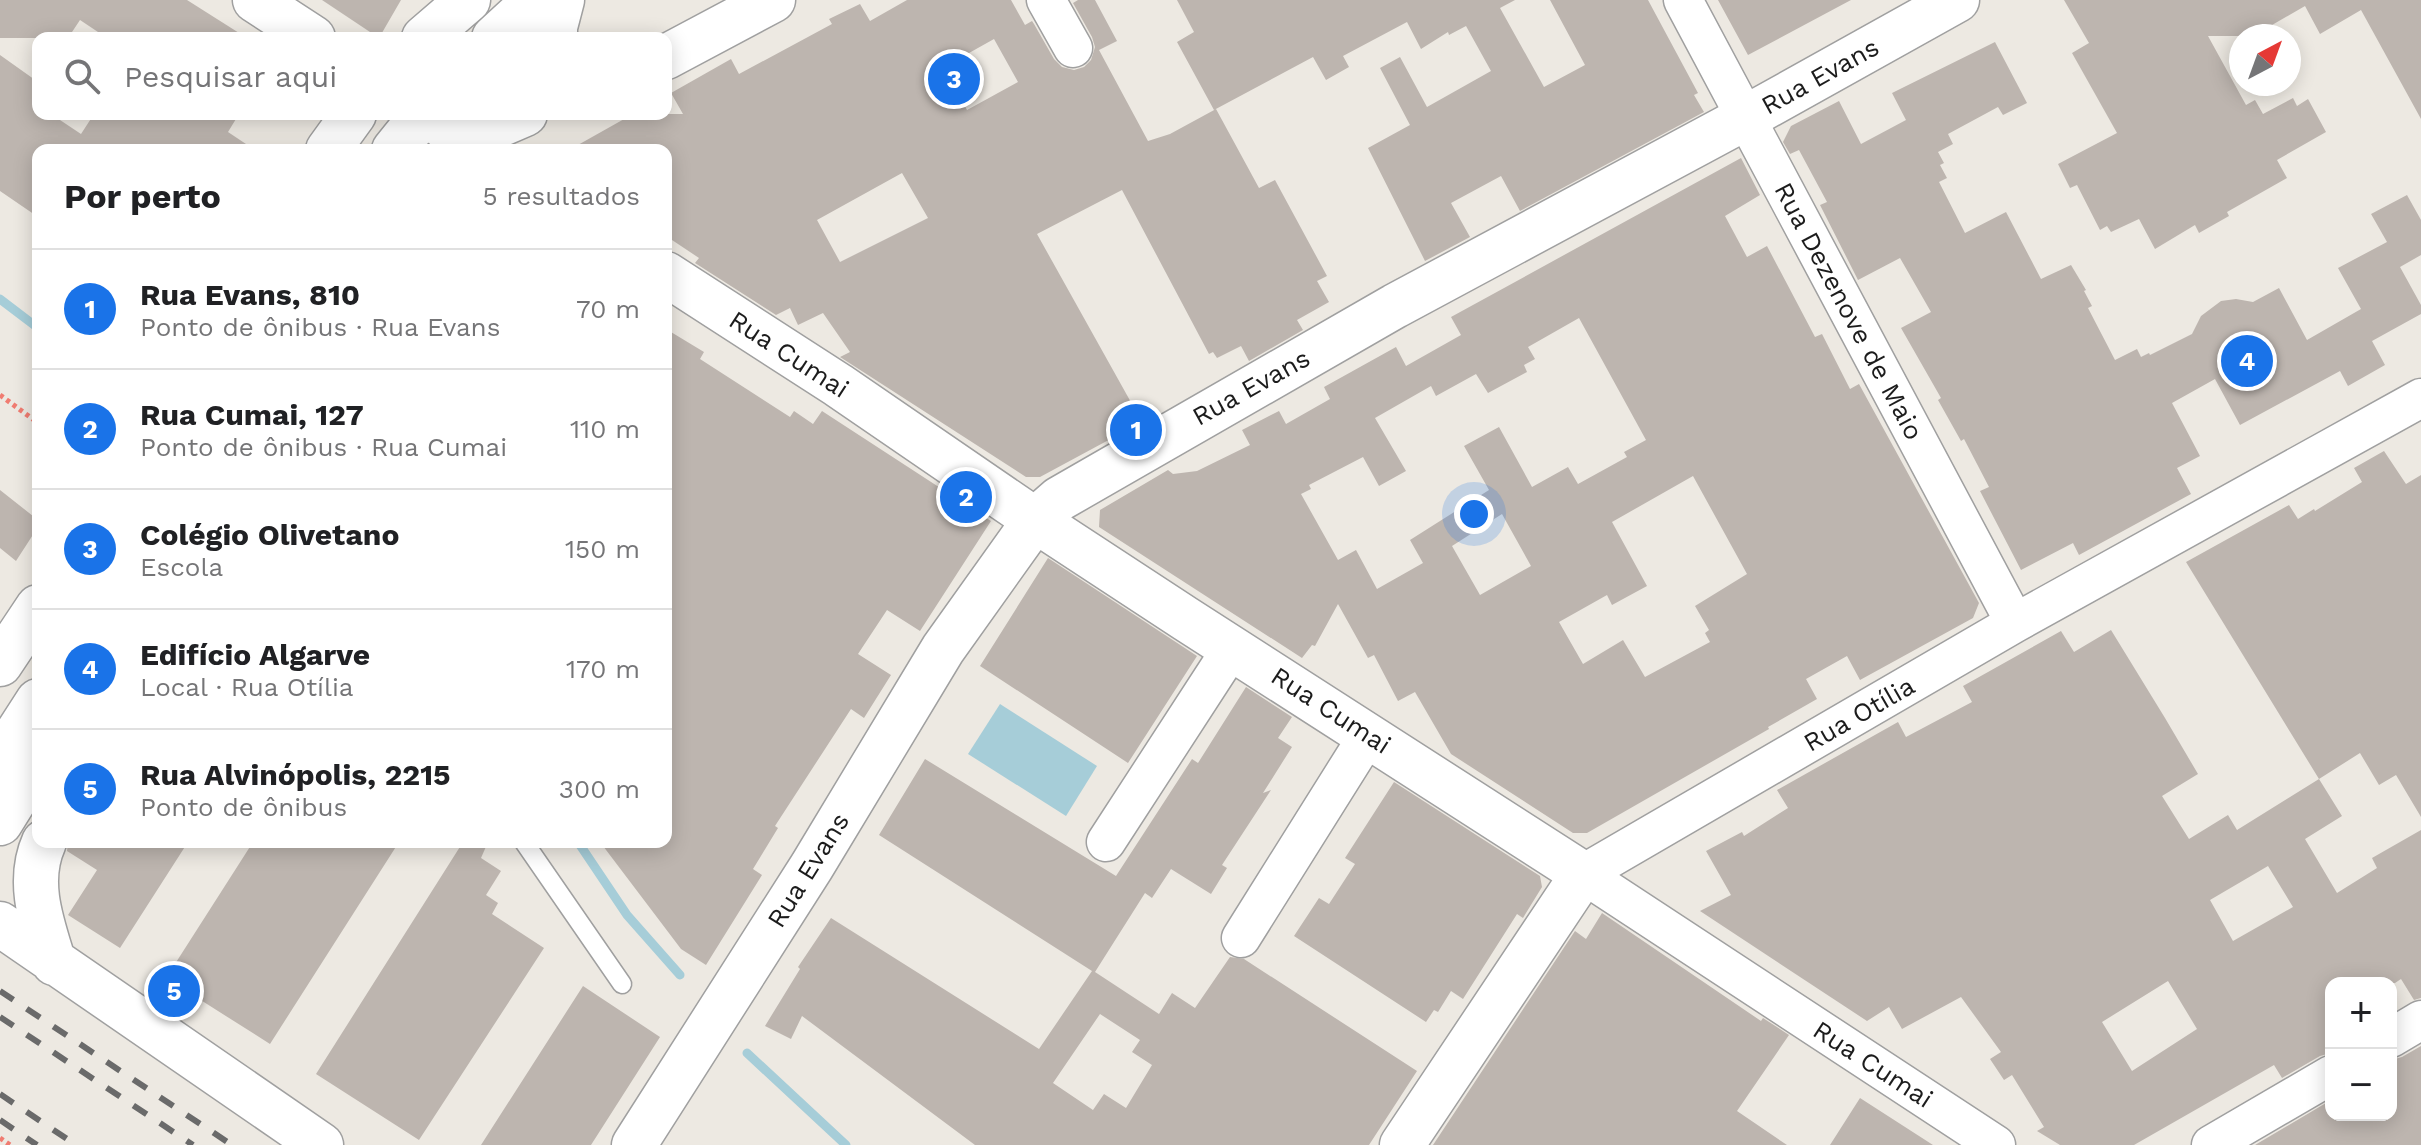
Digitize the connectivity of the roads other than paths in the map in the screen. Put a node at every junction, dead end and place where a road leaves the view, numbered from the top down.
1 (255, 0) edge
2 (468, 0) edge
3 (535, 0) edge
4 (562, 0) edge
5 (773, 0) edge
6 (1046, 0) edge
7 (1683, 0) edge
8 (1957, 0) edge
9 (304, 32) edge
10 (431, 32) edge
11 (500, 32) edge
12 (556, 32) edge
13 (1073, 48) dead end
14 (672, 54) edge
15 (1747, 117) junction
16 (350, 120) edge
17 (419, 120) edge
18 (431, 120) edge
19 (514, 120) edge
20 (332, 144) edge
21 (399, 144) edge
22 (461, 144) edge
23 (470, 144) edge
24 (672, 278) edge
25 (2421, 398) edge
26 (1035, 520) junction
27 (2015, 623) junction
28 (1232, 648) junction
29 (32, 710) edge
30 (1360, 747) junction
31 (0, 760) edge
32 (32, 772) edge
33 (0, 823) edge
34 (1106, 842) dead end
35 (42, 848) edge
36 (528, 848) edge
37 (1583, 874) junction
38 (0, 924) edge
39 (1241, 938) dead end
40 (54, 963) junction
41 (622, 984) dead end
42 (2421, 1020) edge
43 (2397, 1034) edge
44 (2325, 1078) edge
45 (321, 1145) edge
46 (634, 1145) edge
47 (1402, 1145) edge
48 (1996, 1145) edge
49 (2211, 1145) edge

1 - 9 street
2 - 10 street
3 - 11 street
4 - 12 street
5 - 14 street
6 - 13 street
7 - 15 street, Rua Dezenove de Maio
8 - 15 street, Rua Evans
15 - 26 street, Rua Evans
15 - 27 street, Rua Dezenove de Maio
16 - 20 street
17 - 21 street
18 - 22 street
19 - 23 street
24 - 26 street, Rua Cumai
25 - 27 street, Rua Otília
26 - 28 street, Rua Cumai
26 - 46 street, Rua Evans
27 - 37 street, Rua Otília
28 - 30 street, Rua Cumai
28 - 34 street
29 - 31 street
30 - 37 street, Rua Cumai
30 - 39 street
32 - 33 street
35 - 40 street
36 - 41 lane
37 - 47 street, Rua Otília
37 - 48 street, Rua Cumai
38 - 40 street
40 - 45 street
42 - 43 street
44 - 49 street

